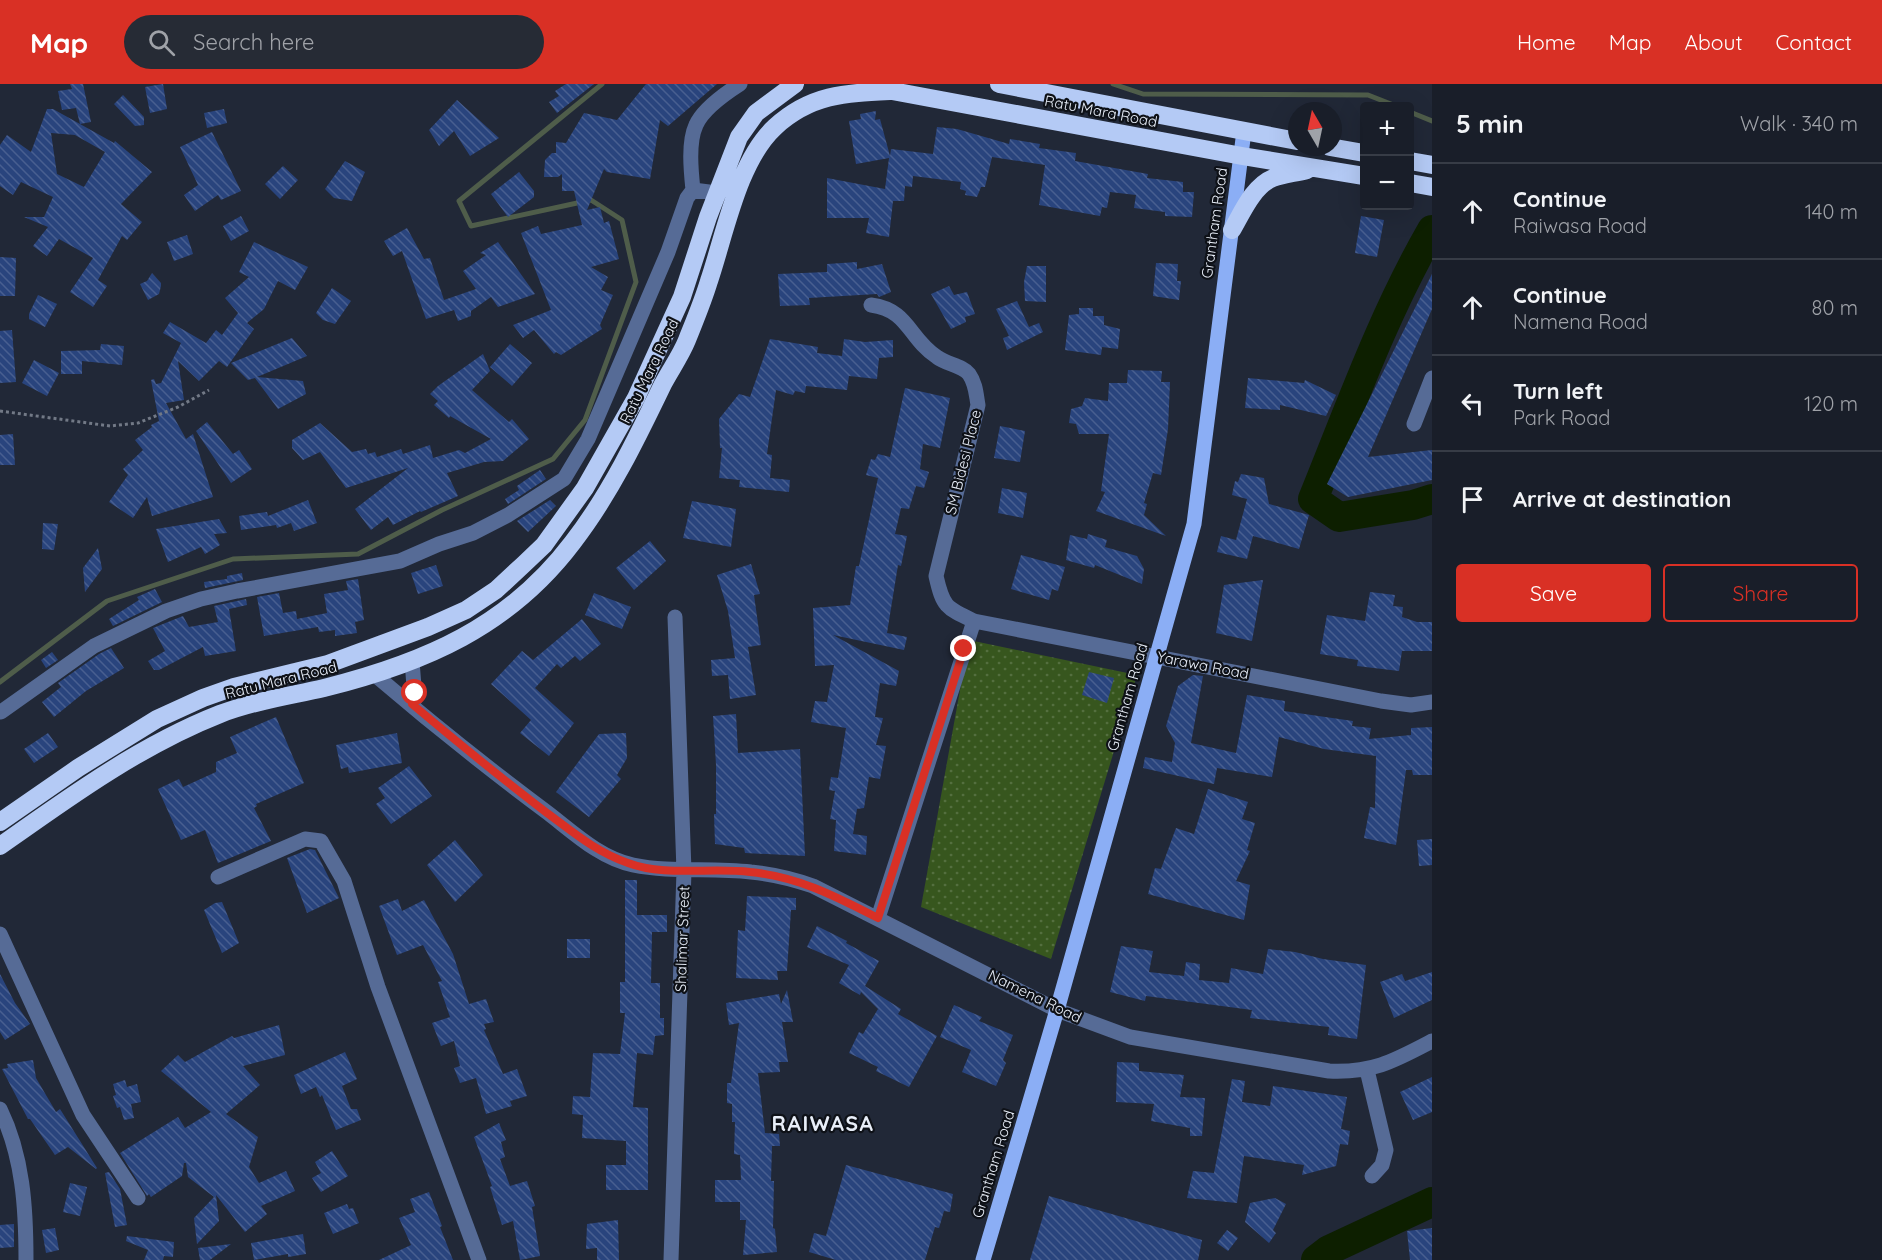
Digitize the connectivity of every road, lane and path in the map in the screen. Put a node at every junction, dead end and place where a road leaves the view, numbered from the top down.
1 (740, 84) edge
2 (795, 84) edge
3 (999, 84) edge
4 (1244, 131) junction
5 (1288, 139) edge
6 (1342, 149) edge
7 (1360, 152) edge
8 (1242, 156) junction
9 (1414, 163) edge
10 (1432, 165) edge
11 (1317, 168) junction
12 (1360, 175) edge
13 (1414, 184) edge
14 (1432, 187) edge
15 (693, 190) junction
16 (717, 193) junction
17 (1232, 230) junction
18 (871, 305) dead end
19 (1432, 378) edge
20 (209, 390) dead end
21 (0, 411) edge
22 (1414, 424) dead end
23 (675, 617) dead end
24 (974, 621) junction
25 (1158, 656) junction
26 (412, 661) junction
27 (374, 674) junction
28 (1432, 702) edge
29 (412, 704) junction
30 (1, 712) edge
31 (0, 822) edge
32 (0, 846) edge
33 (684, 871) junction
34 (218, 877) dead end
35 (878, 918) junction
36 (0, 934) edge
37 (1057, 1010) junction
38 (1432, 1041) edge
39 (1367, 1070) junction
40 (0, 1108) edge
41 (1372, 1176) dead end
42 (138, 1198) dead end
43 (26, 1260) edge
44 (479, 1260) edge
45 (671, 1260) edge
46 (983, 1260) edge

1 - 15 street
2 - 16 highway, Ratu Mara Road
3 - 4 highway, Ratu Mara Road
4 - 5 highway, Ratu Mara Road
4 - 8 main road, Grantham Road
6 - 7 highway
8 - 11 highway, Ratu Mara Road
8 - 17 main road, Grantham Road
8 - 26 highway, Ratu Mara Road
9 - 10 highway
11 - 12 highway, Ratu Mara Road
11 - 17 highway
13 - 14 highway
15 - 16 street
15 - 30 street
16 - 31 highway, Ratu Mara Road
17 - 25 main road, Grantham Road
18 - 24 street, SM Bidesi Place
19 - 22 street
20 - 21 path
23 - 33 street, Shalimar Street
24 - 25 street, Yarawa Road
24 - 35 street
25 - 28 street, Yarawa Road
25 - 37 main road, Grantham Road
26 - 27 highway, Ratu Mara Road
26 - 29 street
27 - 29 street, Namena Road
27 - 32 highway, Ratu Mara Road
29 - 33 street, Namena Road
33 - 35 street, Namena Road
33 - 45 street, Shalimar Street
34 - 44 street
35 - 37 street, Namena Road
36 - 42 street
37 - 39 street, Namena Road
37 - 46 main road, Grantham Road
38 - 39 street, Namena Road
39 - 41 street
40 - 43 street

